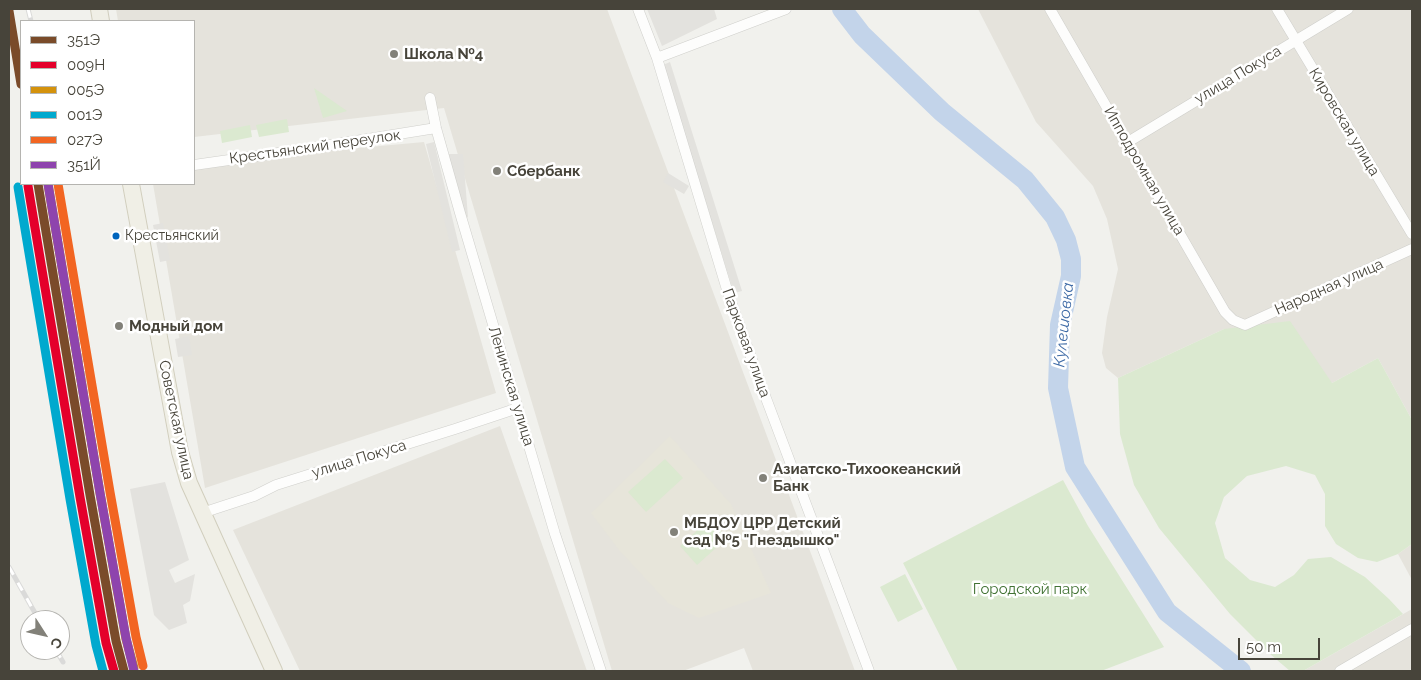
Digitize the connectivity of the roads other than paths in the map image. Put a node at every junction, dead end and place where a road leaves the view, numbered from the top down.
1 (638, 9) edge
2 (786, 9) edge
3 (1050, 9) edge
4 (1277, 9) edge
5 (1348, 9) edge
6 (1296, 40) junction
7 (657, 58) junction
8 (430, 98) dead end
9 (436, 128) junction
10 (1128, 142) junction
11 (195, 165) edge
12 (131, 185) edge
13 (1412, 234) edge
14 (1412, 249) edge
15 (1245, 325) joint
16 (518, 408) junction
17 (202, 513) junction
18 (1412, 629) edge
19 (274, 671) edge
20 (601, 671) edge
21 (870, 671) edge
22 (1340, 671) edge

1 - 7 street, Парковая улица
2 - 7 street
3 - 10 street, Ипподромная улица
4 - 6 street, Кировская улица
5 - 6 street, улица Покуса
6 - 10 street, улица Покуса
6 - 13 street, Кировская улица
7 - 21 street, Парковая улица
8 - 9 street, Ленинская улица
9 - 11 street, Крестьянский переулок
9 - 16 street, Ленинская улица
10 - 15 street, Ипподромная улица
12 - 17 main road, Советская улица
14 - 15 street, Народная улица
16 - 17 street, улица Покуса
16 - 20 street, Ленинская улица
17 - 19 main road, Советская улица
18 - 22 street

